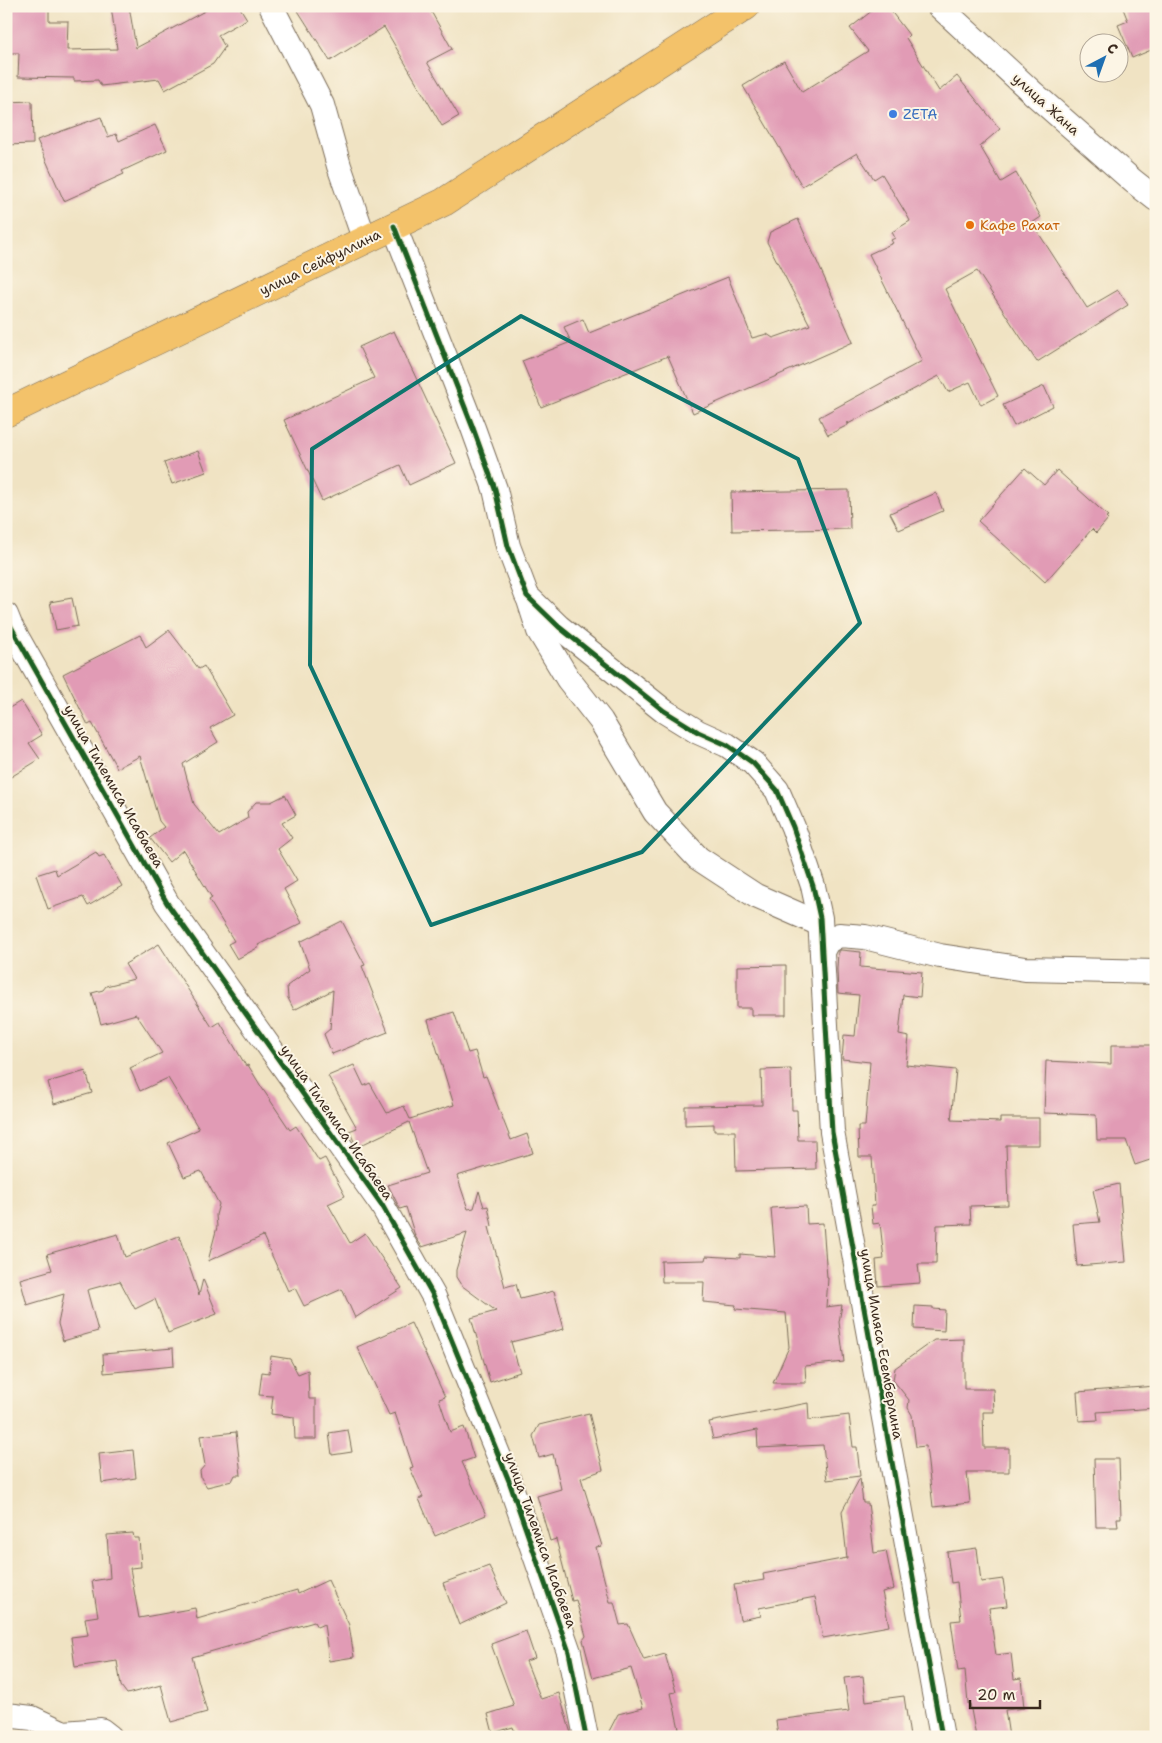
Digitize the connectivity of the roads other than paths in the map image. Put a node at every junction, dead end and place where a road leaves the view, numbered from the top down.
1 (271, 6) edge
2 (746, 6) edge
3 (939, 6) edge
4 (1156, 199) edge
5 (394, 226) junction
6 (364, 240) junction
7 (6, 413) edge
8 (527, 596) junction
9 (6, 615) edge
10 (820, 924) junction
11 (822, 952) junction
12 (1156, 972) edge
13 (6, 1715) edge
14 (110, 1737) edge
15 (586, 1737) edge
16 (942, 1737) edge

1 - 6 street
2 - 5 main road, улица Сейфуллина
3 - 4 street, улица Жана
5 - 6 main road, улица Сейфуллина
5 - 8 street
6 - 7 main road, улица Сейфуллина
8 - 10 street
8 - 10 street, улица Илияса Есемберлина
9 - 15 street, улица Тилемиса Исабаева
10 - 11 street, улица Илияса Есемберлина
11 - 12 street
11 - 16 street, улица Илияса Есемберлина
13 - 14 street

